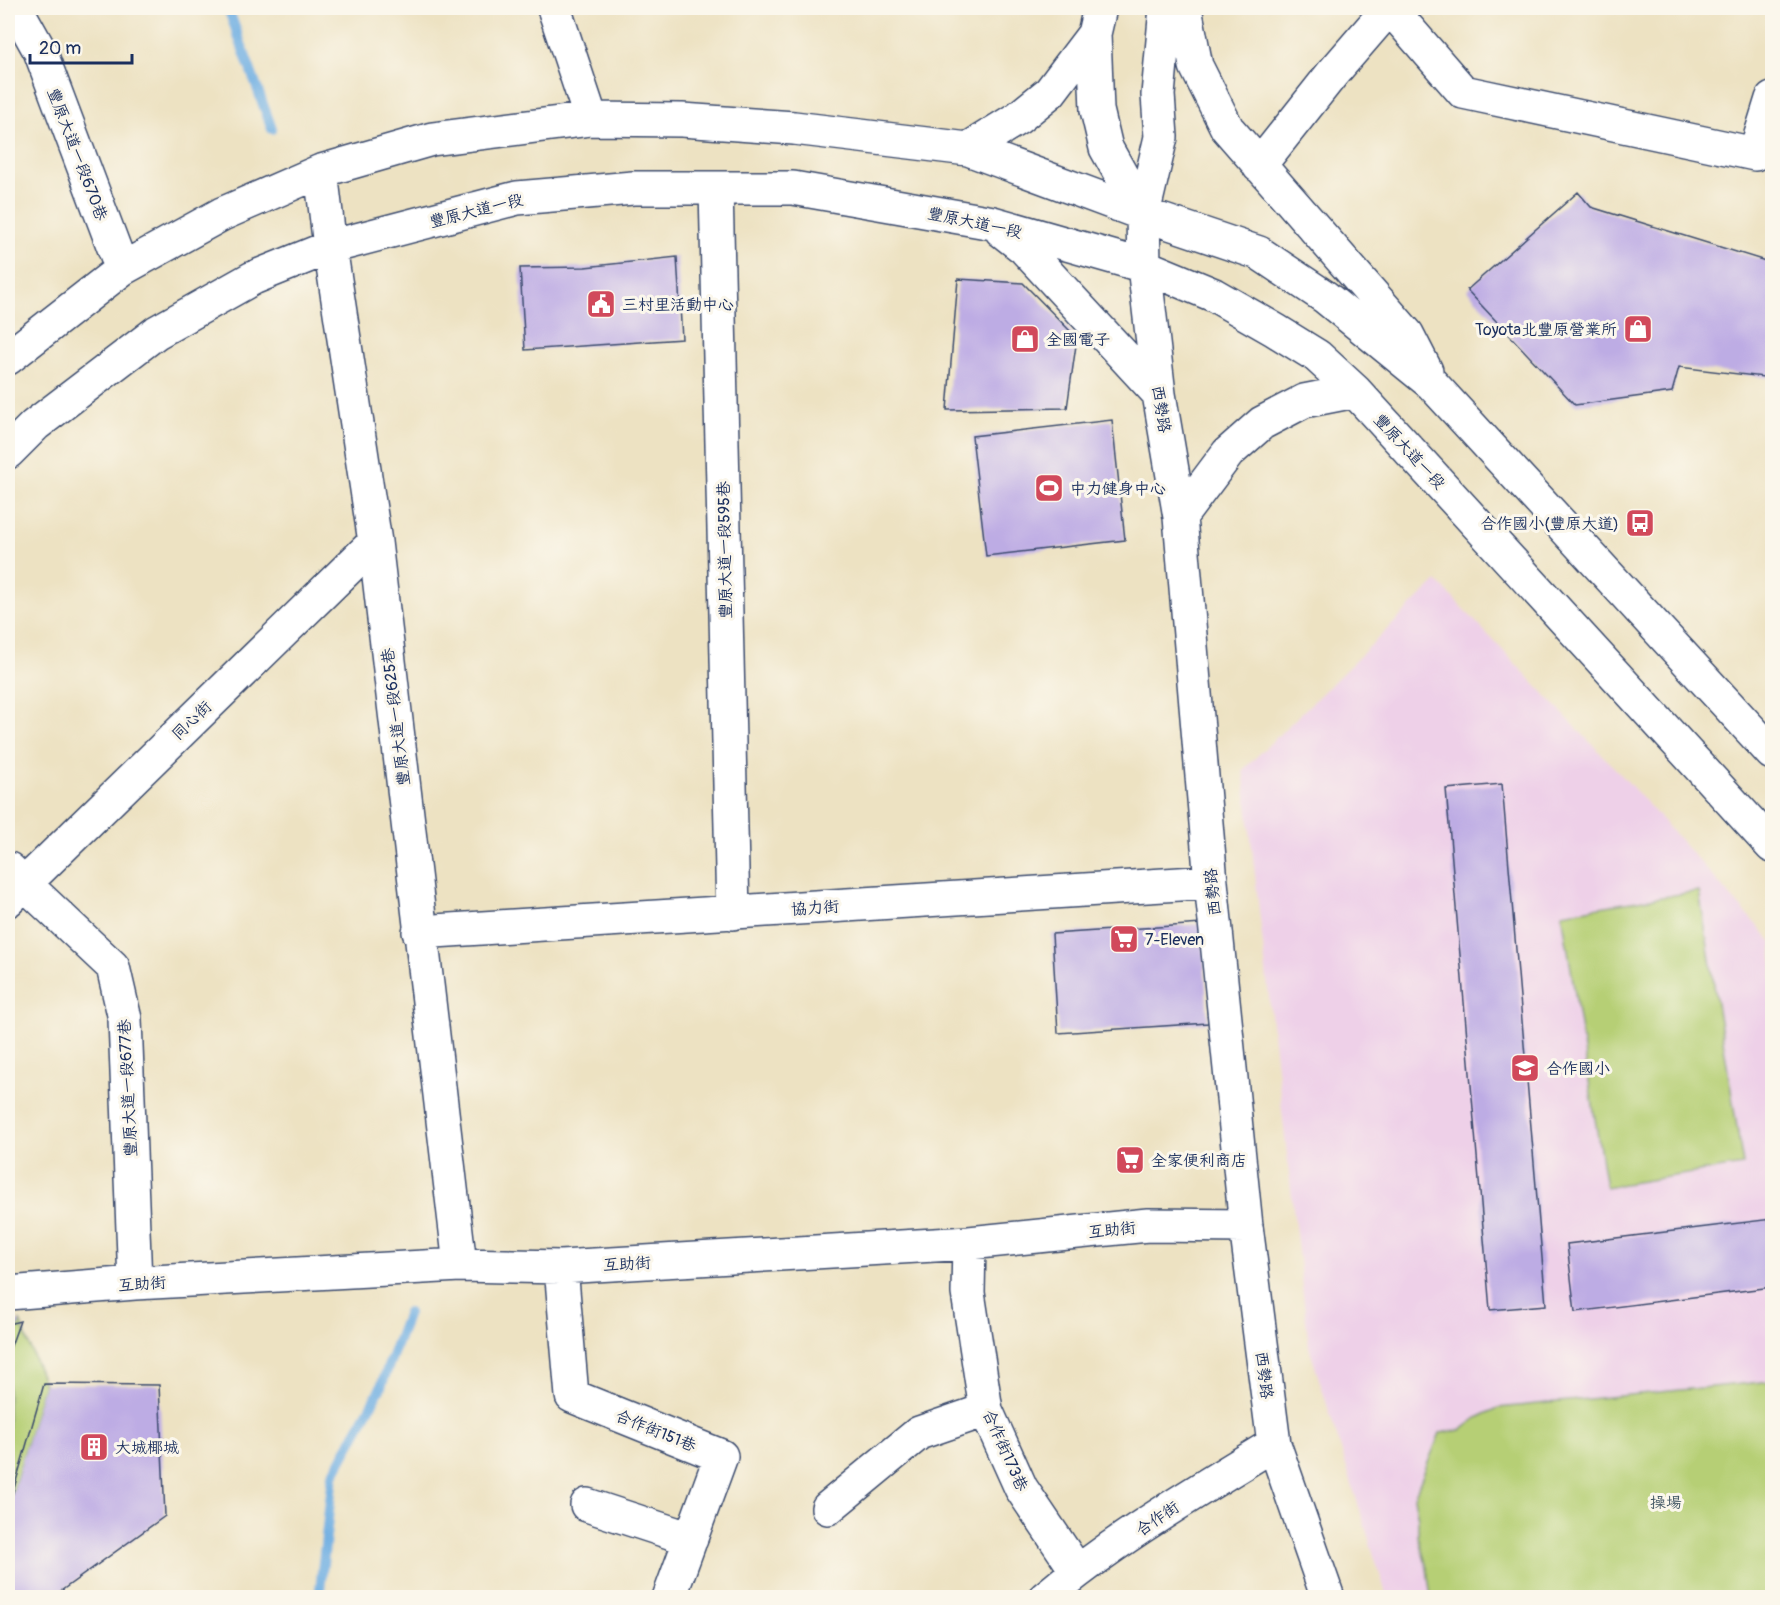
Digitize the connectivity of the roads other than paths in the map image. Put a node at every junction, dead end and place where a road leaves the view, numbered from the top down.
1 (16, 8) edge
2 (554, 8) edge
3 (1166, 8) edge
4 (1185, 8) edge
5 (1390, 8) edge
6 (1097, 21) edge
7 (1773, 99) edge
8 (591, 119) junction
9 (968, 149) junction
10 (1259, 166) junction
11 (321, 171) junction
12 (716, 188) junction
13 (1143, 214) junction
14 (993, 223) junction
15 (330, 248) junction
16 (1143, 266) junction
17 (122, 269) junction
18 (8, 358) edge
19 (1432, 384) junction
20 (1355, 391) junction
21 (1159, 394) junction
22 (8, 452) edge
23 (1180, 517) junction
24 (375, 542) junction
25 (1773, 753) edge
26 (1773, 846) edge
27 (1211, 882) junction
28 (13, 884) edge
29 (733, 913) junction
30 (419, 932) junction
31 (1246, 1226) junction
32 (969, 1244) junction
33 (460, 1265) junction
34 (561, 1267) junction
35 (135, 1283) junction
36 (8, 1293) edge
37 (986, 1410) junction
38 (1274, 1444) junction
39 (587, 1505) dead end
40 (828, 1508) dead end
41 (690, 1539) junction
42 (1077, 1571) junction
43 (669, 1598) edge
44 (1045, 1598) edge
45 (1328, 1598) edge

1 - 17 street, 豐原大道一段670巷
2 - 8 street
3 - 13 street, 西勢路
4 - 10 street
5 - 7 street
5 - 10 street
6 - 9 street
6 - 13 street, 西勢路
8 - 9 street
8 - 11 street
9 - 13 street
10 - 19 street
11 - 15 street, 豐原大道一段625巷
11 - 17 street
12 - 14 street, 豐原大道一段
12 - 15 street, 豐原大道一段
12 - 29 street, 豐原大道一段595巷
13 - 16 street, 西勢路
13 - 19 street
14 - 16 street, 豐原大道一段
14 - 21 street
15 - 22 street, 豐原大道一段
15 - 24 street, 豐原大道一段625巷
16 - 20 street, 豐原大道一段
16 - 21 street, 西勢路
17 - 18 street
19 - 25 street
20 - 23 street
20 - 26 street, 豐原大道一段
21 - 23 street, 西勢路
23 - 27 street, 西勢路
24 - 28 street, 同心街
24 - 30 street, 豐原大道一段625巷
27 - 29 street, 協力街
27 - 31 street, 西勢路
28 - 35 street, 豐原大道一段677巷
29 - 30 street, 協力街
30 - 33 street, 豐原大道一段625巷
31 - 32 street, 互助街
31 - 38 street, 西勢路
32 - 34 street, 互助街
32 - 37 street, 合作街173巷
33 - 34 street, 互助街
33 - 35 street, 互助街
34 - 41 street, 合作街151巷
35 - 36 street, 互助街
37 - 40 street
37 - 42 street, 合作街173巷
38 - 42 street, 合作街
38 - 45 street, 西勢路
39 - 41 street
41 - 43 street, 合作街151巷
42 - 44 street, 合作街

